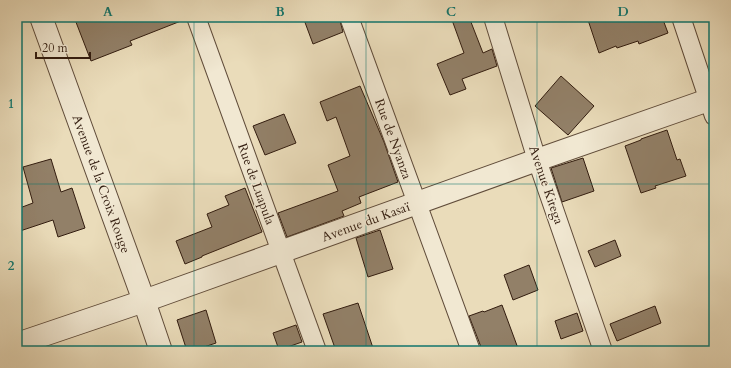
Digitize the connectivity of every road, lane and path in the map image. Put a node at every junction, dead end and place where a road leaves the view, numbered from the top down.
1 (41, 17) edge
2 (196, 17) edge
3 (349, 17) edge
4 (493, 17) edge
5 (680, 17) edge
6 (712, 105) edge
7 (537, 160) junction
8 (416, 204) junction
9 (281, 252) junction
10 (144, 301) junction
11 (17, 344) edge
12 (161, 351) edge
13 (317, 351) edge
14 (471, 351) edge
15 (603, 351) edge

1 - 10 street, Avenue de la Croix Rouge
2 - 9 street, Rue de Luapula
3 - 8 street, Rue de Nyanza
4 - 7 street, Avenue Kitega
5 - 6 street
6 - 7 street, Avenue du Kasaï
7 - 8 street, Avenue du Kasaï
7 - 15 street, Avenue Kitega
8 - 9 street, Avenue du Kasaï
8 - 14 street, Rue de Nyanza
9 - 10 street, Avenue du Kasaï
9 - 13 street, Rue de Luapula
10 - 11 street, Avenue du Kasaï
10 - 12 street, Avenue de la Croix Rouge

